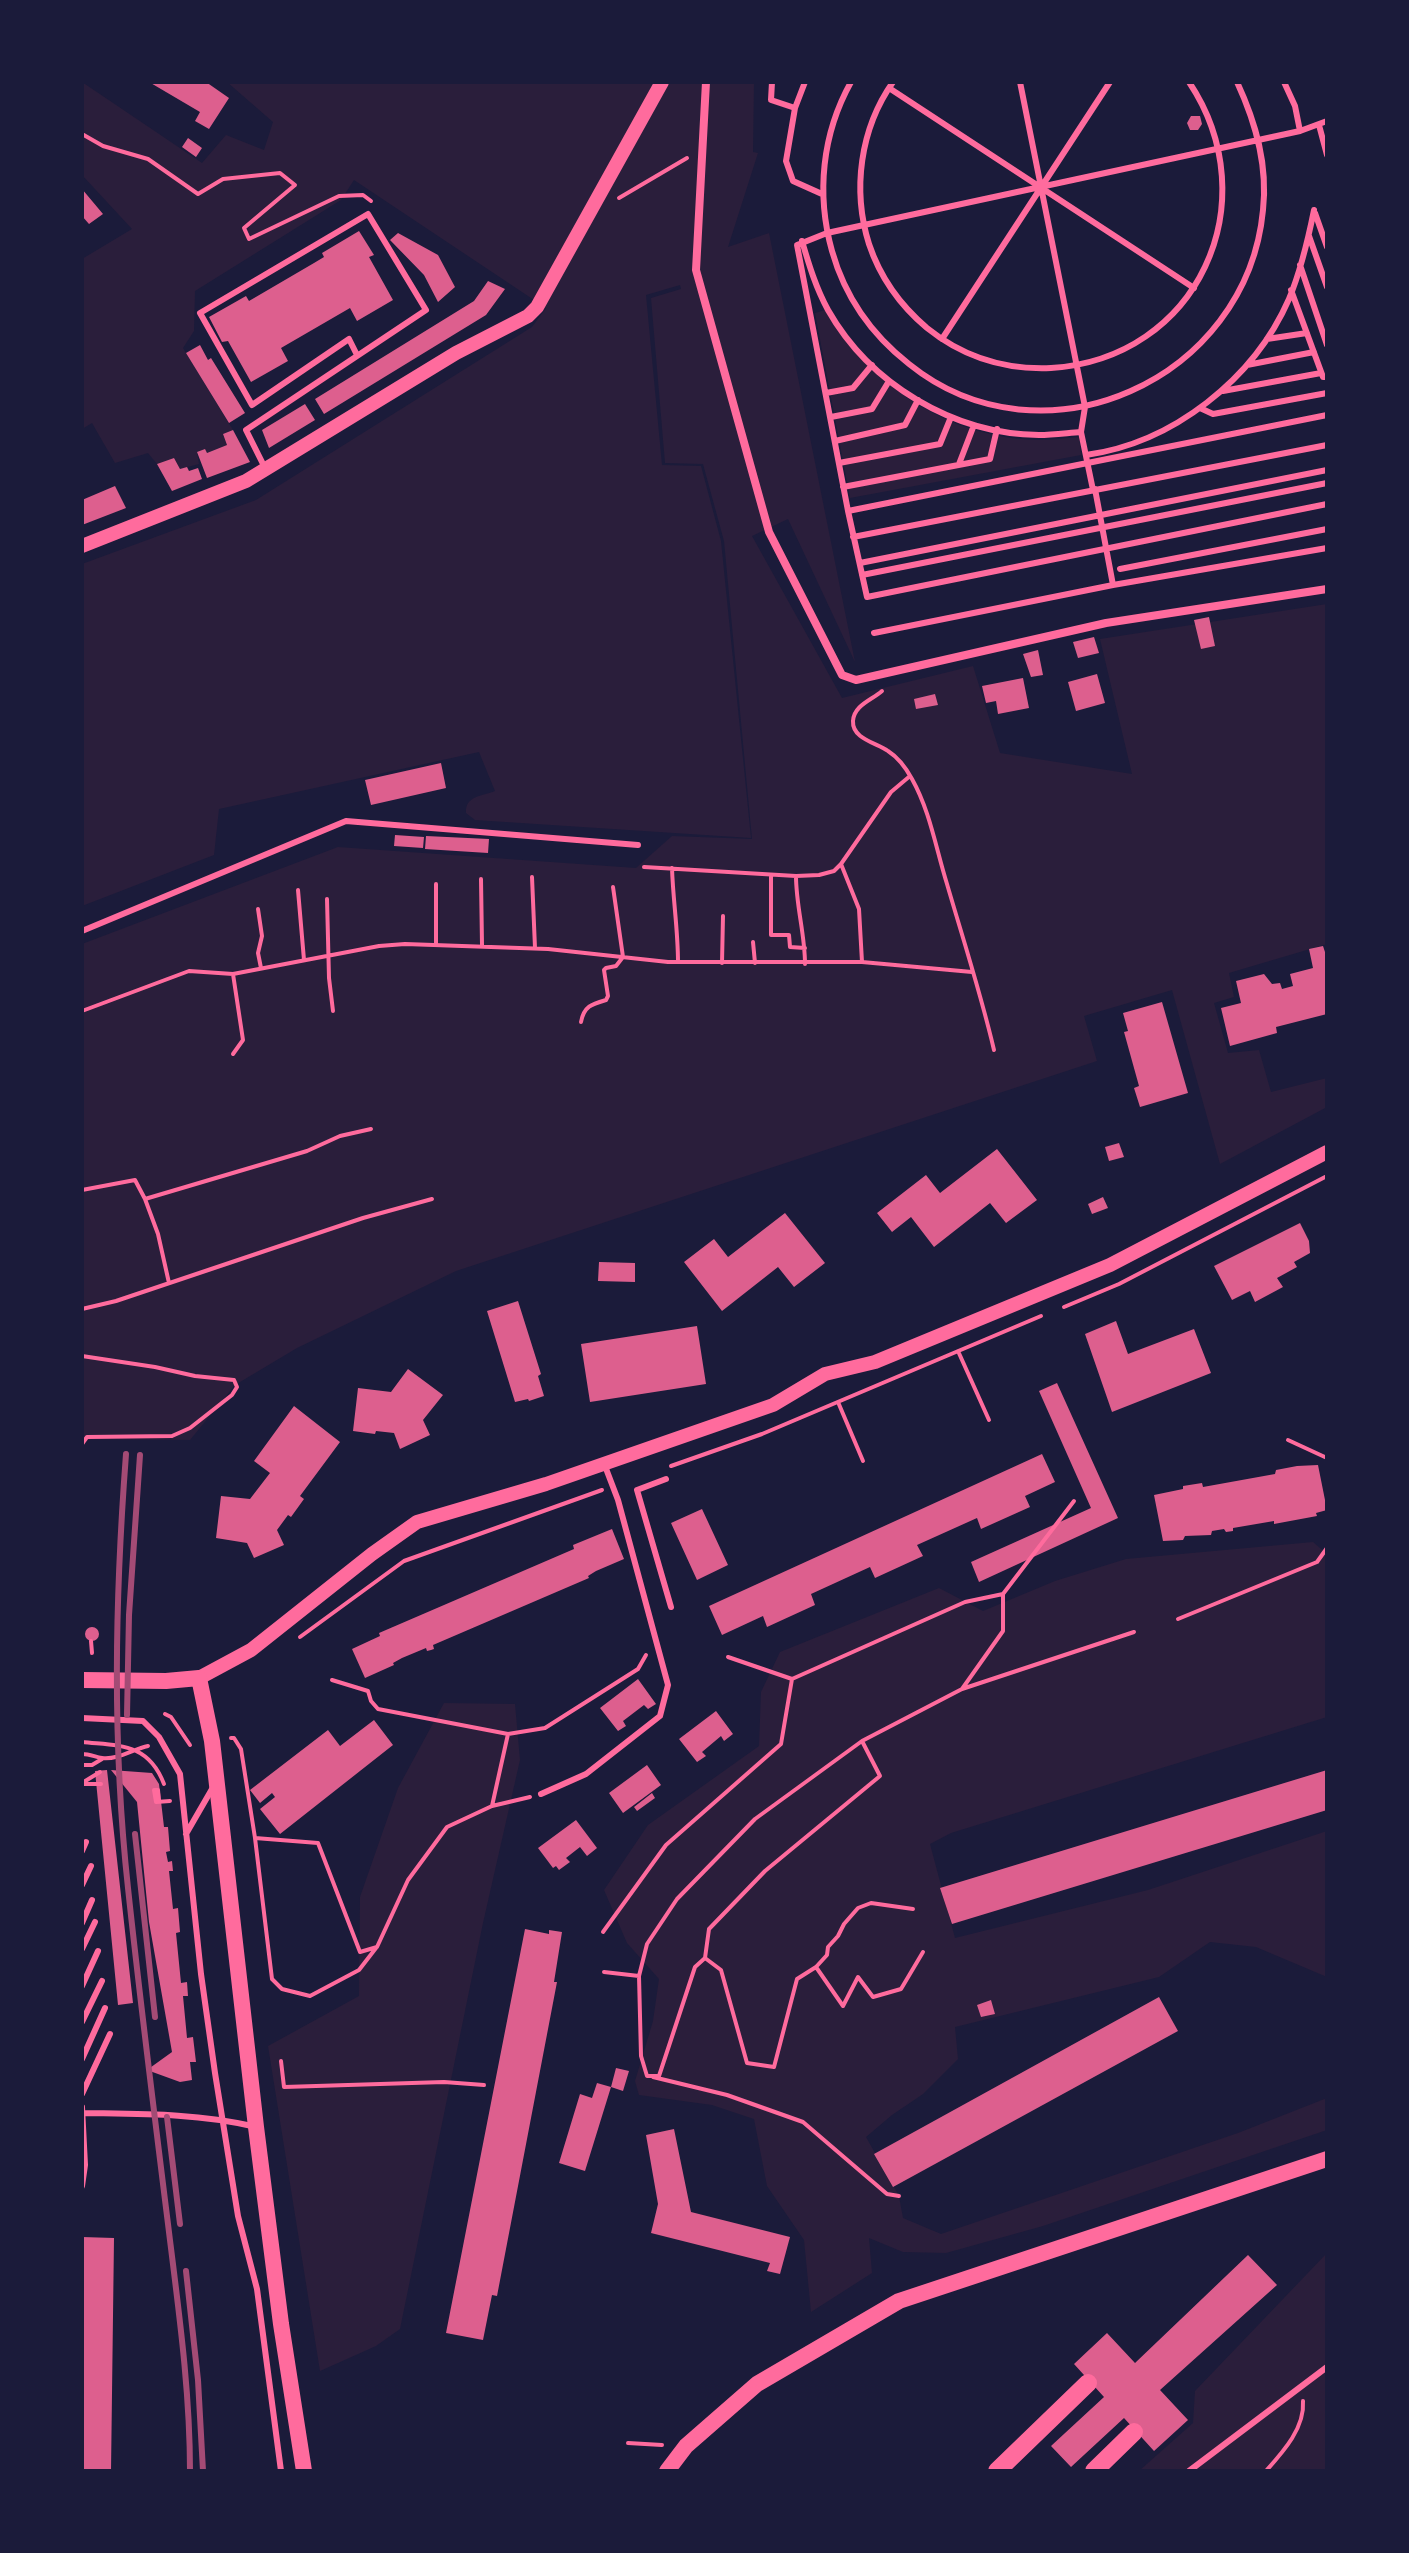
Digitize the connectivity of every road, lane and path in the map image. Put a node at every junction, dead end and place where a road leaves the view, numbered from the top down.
1 (662, 82) edge
2 (706, 82) edge
3 (772, 82) edge
4 (805, 82) edge
5 (851, 82) edge
6 (1020, 82) edge
7 (1110, 82) edge
8 (1189, 82) edge
9 (1237, 82) edge
10 (1285, 83) edge
11 (891, 85) edge
12 (795, 108) junction
13 (1327, 121) edge
14 (1319, 125) junction
15 (1300, 131) junction
16 (82, 134) edge
17 (1259, 140) junction
18 (1220, 149) junction
19 (693, 155) dead end
20 (1327, 155) edge
21 (1041, 187) junction
22 (822, 194) junction
23 (618, 199) dead end
24 (863, 225) junction
25 (376, 228) junction
26 (827, 233) junction
27 (1309, 236) junction
28 (802, 241) junction
29 (1327, 247) edge
30 (1300, 265) junction
31 (1327, 287) edge
32 (1194, 288) junction
33 (1291, 290) junction
34 (1307, 333) junction
35 (942, 339) junction
36 (1266, 339) junction
37 (1327, 345) edge
38 (1314, 352) junction
39 (357, 355) junction
40 (872, 365) junction
41 (1247, 365) junction
42 (1077, 366) junction
43 (1324, 375) edge
44 (889, 381) junction
45 (1220, 391) junction
46 (826, 393) junction
47 (1327, 393) edge
48 (918, 400) junction
49 (1085, 407) junction
50 (1200, 408) junction
51 (1327, 415) edge
52 (831, 417) junction
53 (951, 417) junction
54 (974, 425) junction
55 (997, 429) junction
56 (1081, 432) junction
57 (835, 441) junction
58 (1327, 445) edge
59 (1087, 459) junction
60 (839, 463) junction
61 (959, 464) junction
62 (266, 470) junction
63 (1327, 470) edge
64 (1327, 483) edge
65 (843, 487) junction
66 (1094, 489) junction
67 (1327, 504) edge
68 (848, 511) junction
69 (1100, 516) junction
70 (1102, 527) junction
71 (1327, 529) edge
72 (853, 537) junction
73 (82, 546) edge
74 (1106, 548) junction
75 (1327, 548) edge
76 (860, 563) junction
77 (1120, 569) dead end
78 (862, 575) junction
79 (1113, 585) junction
80 (1327, 589) edge
81 (874, 633) dead end
82 (880, 675) junction
83 (910, 776) junction
84 (638, 845) dead end
85 (841, 864) junction
86 (644, 867) dead end
87 (672, 868) junction
88 (771, 875) junction
89 (796, 876) junction
90 (532, 877) dead end
91 (481, 879) dead end
92 (436, 884) dead end
93 (613, 887) dead end
94 (298, 890) dead end
95 (327, 899) dead end
96 (258, 909) dead end
97 (723, 916) dead end
98 (82, 931) edge
99 (753, 942) dead end
100 (436, 943) junction
101 (482, 945) junction
102 (535, 948) junction
103 (805, 948) junction
104 (328, 956) junction
105 (623, 957) junction
106 (304, 960) junction
107 (678, 962) junction
108 (862, 962) junction
109 (722, 963) junction
110 (755, 963) junction
111 (805, 964) junction
112 (261, 968) junction
113 (972, 972) junction
114 (233, 974) junction
115 (82, 1011) edge
116 (333, 1011) dead end
117 (581, 1022) dead end
118 (994, 1050) dead end
119 (233, 1054) dead end
120 (371, 1129) dead end
121 (1327, 1152) edge
122 (82, 1190) edge
123 (145, 1199) junction
124 (432, 1199) dead end
125 (169, 1283) junction
126 (82, 1309) edge
127 (958, 1351) dead end
128 (82, 1356) edge
129 (838, 1402) dead end
130 (989, 1420) dead end
131 (84, 1436) edge
132 (1288, 1440) dead end
133 (82, 1444) edge
134 (1327, 1458) edge
135 (863, 1461) dead end
136 (605, 1464) junction
137 (666, 1479) dead end
138 (1074, 1501) dead end
139 (1327, 1548) edge
140 (1003, 1594) junction
141 (671, 1607) dead end
142 (1178, 1619) dead end
143 (1134, 1632) dead end
144 (656, 1637) junction
145 (91, 1641) dead end
146 (92, 1653) dead end
147 (728, 1657) dead end
148 (199, 1678) junction
149 (792, 1679) junction
150 (90, 1680) edge
151 (332, 1680) dead end
152 (962, 1689) junction
153 (165, 1714) dead end
154 (82, 1718) edge
155 (508, 1734) junction
156 (159, 1737) junction
157 (229, 1738) dead end
158 (862, 1741) junction
159 (82, 1742) edge
160 (190, 1745) dead end
161 (135, 1749) junction
162 (82, 1754) edge
163 (104, 1757) junction
164 (82, 1765) edge
165 (100, 1772) dead end
166 (216, 1782) junction
167 (82, 1783) edge
168 (101, 1784) dead end
169 (164, 1784) dead end
170 (541, 1794) joint
171 (492, 1806) junction
172 (186, 1834) junction
173 (255, 1838) junction
174 (86, 1842) dead end
175 (82, 1851) edge
176 (91, 1866) dead end
177 (82, 1885) edge
178 (92, 1900) dead end
179 (913, 1909) dead end
180 (95, 1922) dead end
181 (82, 1923) edge
182 (603, 1932) dead end
183 (377, 1947) junction
184 (82, 1949) edge
185 (98, 1951) dead end
186 (923, 1952) dead end
187 (705, 1958) junction
188 (816, 1967) junction
189 (604, 1972) dead end
190 (639, 1976) junction
191 (102, 1981) dead end
192 (82, 1986) edge
193 (105, 2008) dead end
194 (82, 2022) edge
195 (110, 2034) dead end
196 (82, 2059) edge
197 (281, 2061) dead end
198 (647, 2076) junction
199 (484, 2085) dead end
200 (82, 2094) edge
201 (82, 2110) edge
202 (222, 2119) junction
203 (256, 2127) junction
204 (1327, 2159) edge
205 (82, 2186) edge
206 (899, 2196) dead end
207 (1327, 2367) edge
208 (1088, 2383) dead end
209 (1302, 2387) junction
210 (1134, 2432) dead end
211 (628, 2443) dead end
212 (686, 2446) junction
213 (281, 2471) edge
214 (304, 2471) edge
215 (667, 2471) edge
216 (997, 2471) edge
217 (1094, 2471) edge
218 (1189, 2471) edge
219 (1266, 2471) edge

1 - 62 street
2 - 82 street
3 - 12 lane
4 - 12 lane
5 - 22 lane
6 - 21 lane
7 - 21 lane
8 - 18 lane
9 - 17 lane
10 - 15 lane
11 - 21 lane
11 - 24 lane
12 - 22 lane
13 - 14 lane
14 - 15 lane
14 - 20 lane
15 - 17 lane
16 - 25 path
17 - 18 lane
17 - 49 lane
18 - 21 lane
18 - 32 lane
19 - 23 path
21 - 24 lane
21 - 32 lane
21 - 35 lane
21 - 42 lane
22 - 26 lane
24 - 26 lane
24 - 35 lane
25 - 39 lane
25 - 39 lane
26 - 28 lane
26 - 49 lane
27 - 29 lane
27 - 30 lane
27 - 31 lane
28 - 40 lane
28 - 46 lane
30 - 33 lane
30 - 37 lane
32 - 42 lane
33 - 34 lane
33 - 36 lane
34 - 36 lane
34 - 38 lane
35 - 42 lane
36 - 41 lane
38 - 41 lane
38 - 43 lane
39 - 62 lane
40 - 44 lane
40 - 46 lane
41 - 45 lane
42 - 49 lane
43 - 45 lane
44 - 48 lane
44 - 52 lane
45 - 50 lane
46 - 52 lane
47 - 50 lane
48 - 53 lane
48 - 57 lane
49 - 56 lane
50 - 59 lane
51 - 59 lane
52 - 57 lane
53 - 54 lane
53 - 60 lane
54 - 55 lane
54 - 61 lane
55 - 56 lane
55 - 61 lane
56 - 59 lane
57 - 60 lane
58 - 66 lane
59 - 66 lane
59 - 68 lane
60 - 65 lane
61 - 65 lane
62 - 73 street
63 - 69 lane
64 - 70 lane
65 - 68 lane
66 - 69 lane
66 - 72 lane
67 - 74 lane
68 - 72 lane
69 - 70 lane
69 - 76 lane
70 - 74 lane
70 - 78 lane
71 - 77 lane
72 - 76 lane
74 - 78 lane
74 - 79 lane
75 - 79 lane
76 - 78 lane
79 - 81 lane
80 - 82 street
82 - 83 path
83 - 85 path
83 - 113 path
84 - 98 lane
85 - 89 path
85 - 108 path
86 - 87 path
87 - 88 path
87 - 107 path
88 - 89 path
88 - 103 path
89 - 103 path
90 - 102 path
91 - 101 path
92 - 100 path
93 - 105 path
94 - 106 path
95 - 104 path
96 - 112 path
97 - 109 path
99 - 110 path
100 - 101 path
100 - 104 path
101 - 102 path
102 - 105 path
103 - 111 path
104 - 106 path
104 - 116 path
105 - 107 path
105 - 117 path
106 - 112 path
107 - 109 path
108 - 111 path
108 - 113 path
109 - 110 path
110 - 111 path
112 - 114 path
113 - 118 path
114 - 115 path
114 - 119 path
120 - 123 path
121 - 136 street
122 - 123 path
123 - 125 path
124 - 125 path
125 - 126 path
127 - 130 path
128 - 131 path
129 - 135 path
131 - 133 path
132 - 134 path
136 - 144 lane
136 - 148 street
137 - 141 lane
138 - 140 path
139 - 142 path
140 - 149 path
140 - 152 path
143 - 152 path
144 - 155 path
144 - 170 lane
145 - 146 path
147 - 149 path
148 - 150 main road
148 - 166 main road
149 - 182 path
151 - 155 path
152 - 158 path
153 - 160 path
154 - 156 lane
155 - 171 path
156 - 161 path
156 - 172 lane
157 - 173 path
158 - 187 path
158 - 190 path
159 - 161 path
161 - 163 path
161 - 169 path
162 - 163 path
163 - 164 path
165 - 167 path
166 - 172 lane
166 - 203 main road
167 - 168 path
170 - 171 path
171 - 183 path
172 - 202 lane
173 - 183 path
173 - 183 path
174 - 175 lane
176 - 177 lane
178 - 181 lane
179 - 188 path
180 - 184 lane
185 - 192 lane
186 - 188 path
187 - 188 path
187 - 198 path
189 - 190 path
190 - 198 path
191 - 194 lane
193 - 196 lane
195 - 200 lane
197 - 199 path
198 - 206 path
201 - 202 lane
201 - 205 lane
202 - 203 lane
202 - 213 lane
203 - 214 main road
204 - 212 main road
207 - 209 lane
208 - 216 highway
209 - 218 lane
209 - 219 path
210 - 217 highway
211 - 212 path
212 - 215 main road

